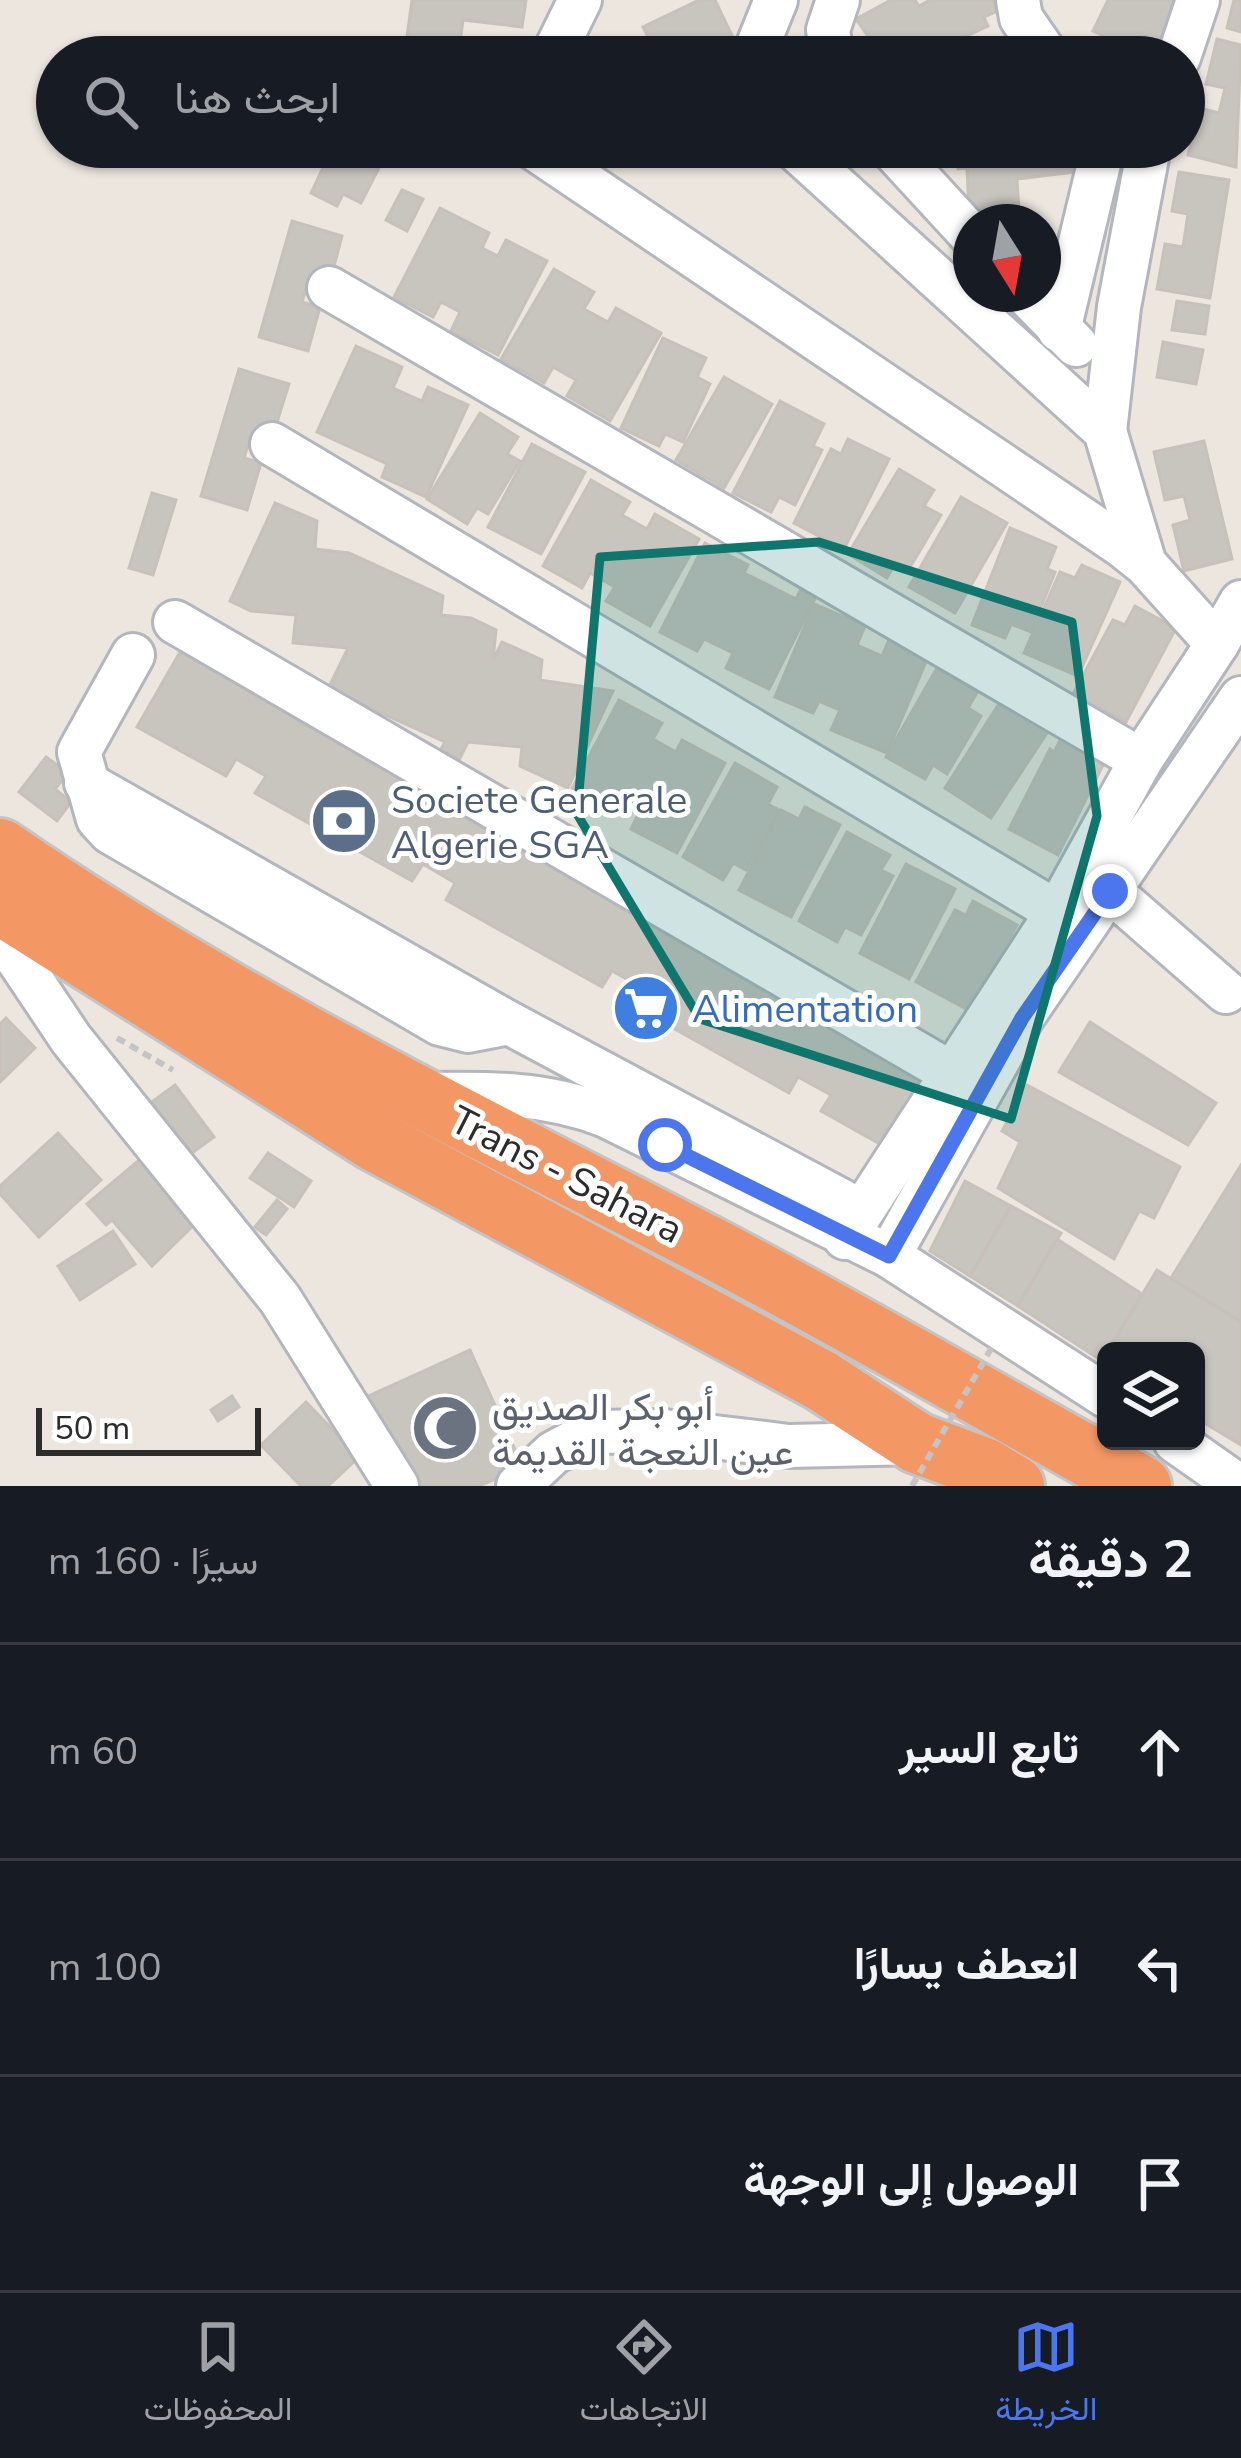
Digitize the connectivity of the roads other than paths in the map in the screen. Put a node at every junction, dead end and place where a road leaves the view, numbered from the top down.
1 (580, 0) edge
2 (776, 0) edge
3 (838, 0) edge
4 (1018, 0) edge
5 (1198, 0) edge
6 (562, 36) edge
7 (761, 36) edge
8 (829, 36) edge
9 (1033, 36) edge
10 (1186, 36) edge
11 (563, 168) edge
12 (816, 168) edge
13 (909, 168) edge
14 (1098, 168) edge
15 (1145, 168) edge
16 (953, 215) edge
17 (328, 288) dead end
18 (1042, 312) edge
19 (1059, 330) junction
20 (1112, 378) junction
21 (1105, 431) junction
22 (272, 445) dead end
23 (1145, 564) junction
24 (1241, 602) edge
25 (176, 622) dead end
26 (1217, 644) junction
27 (133, 655) dead end
28 (1235, 724) edge
29 (1141, 760) junction
30 (4, 864) edge
31 (1110, 891) junction
32 (1057, 912) junction
33 (0, 933) edge
34 (1226, 992) dead end
35 (579, 1061) junction
36 (953, 1074) junction
37 (409, 1094) junction
38 (548, 1098) junction
39 (853, 1225) junction
40 (889, 1256) junction
41 (1097, 1390) edge
42 (1188, 1450) edge
43 (915, 1464) edge
44 (397, 1486) edge
45 (518, 1486) edge
46 (1014, 1486) edge
47 (1141, 1486) edge
48 (1239, 1486) edge

1 - 6 street
2 - 7 street
3 - 8 street
4 - 9 street
5 - 10 street
11 - 23 street
12 - 21 street
13 - 16 street
14 - 19 street
15 - 20 street
17 - 29 street
18 - 19 street
19 - 20 street
20 - 21 street
21 - 23 street
22 - 32 street
23 - 26 street
24 - 26 street
25 - 36 street
26 - 29 street
27 - 35 street
28 - 31 street
29 - 32 street
30 - 37 highway, Trans - Sahara
30 - 43 highway, Trans - Sahara
31 - 34 street
31 - 40 street
32 - 36 street
33 - 44 street
35 - 38 street
35 - 39 street
36 - 39 street
37 - 38 street
37 - 47 highway, Trans - Sahara
38 - 39 street
39 - 40 street
40 - 41 street
42 - 48 street
43 - 45 street
43 - 46 highway, Trans - Sahara

